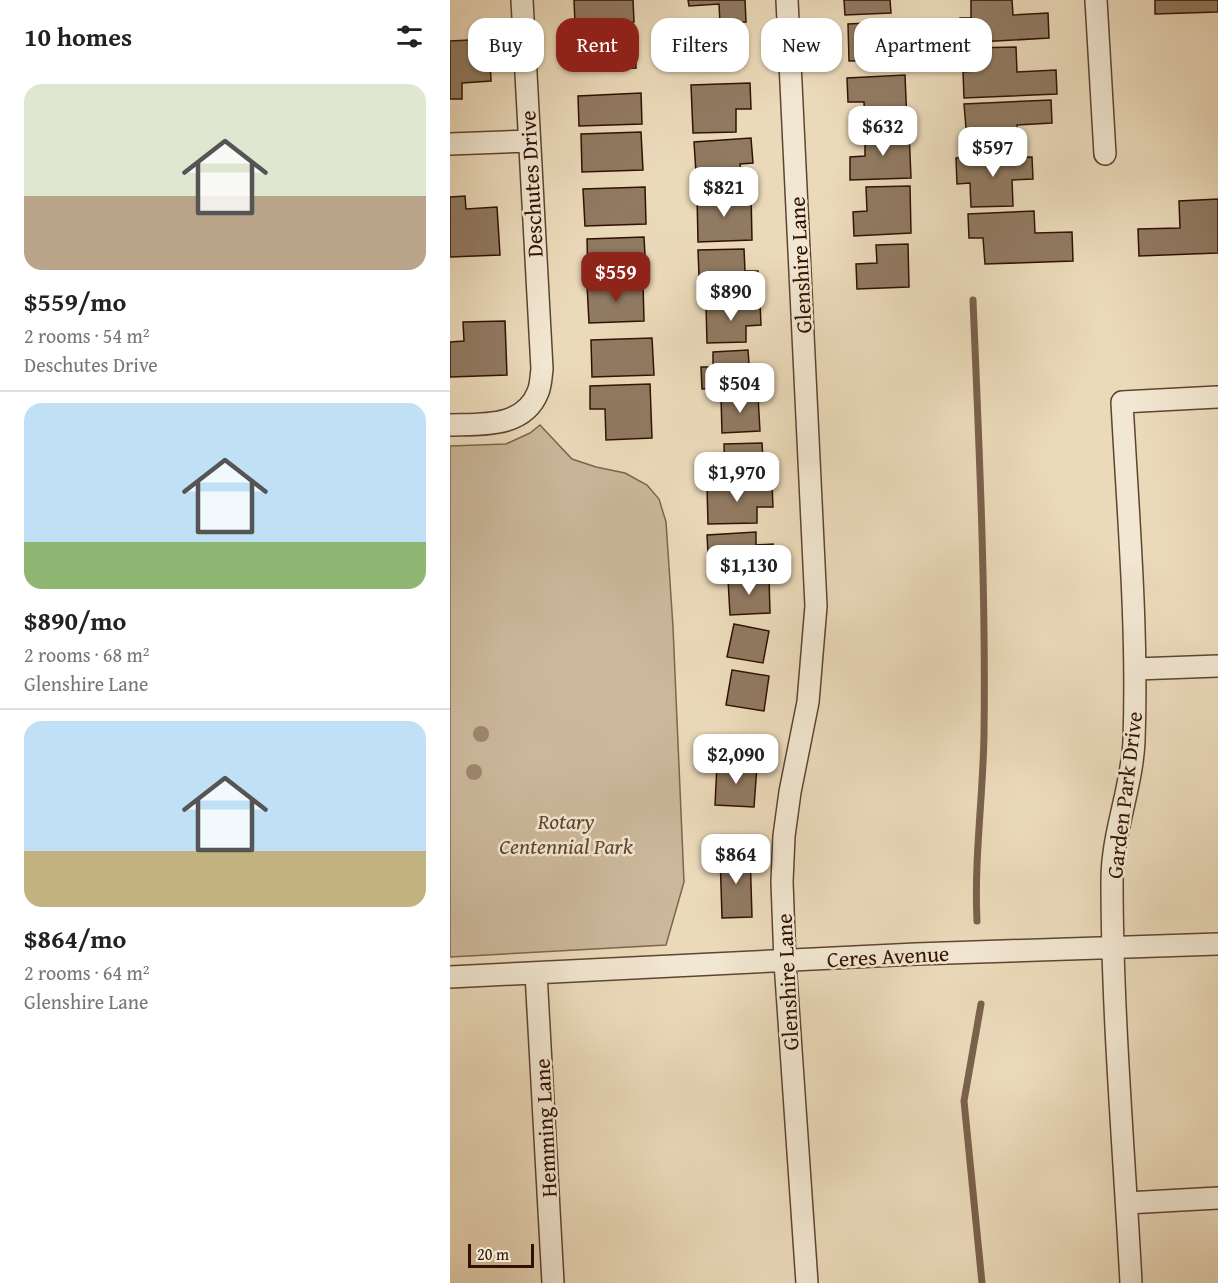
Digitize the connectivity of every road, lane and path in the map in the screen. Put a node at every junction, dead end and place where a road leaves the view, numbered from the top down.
1 (522, 0) edge
2 (787, 0) edge
3 (1096, 0) edge
4 (529, 141) junction
5 (450, 144) edge
6 (1105, 154) dead end
7 (1217, 397) edge
8 (450, 425) edge
9 (1218, 666) edge
10 (1136, 669) junction
11 (1218, 944) edge
12 (1113, 948) junction
13 (785, 962) junction
14 (536, 972) junction
15 (450, 977) edge
16 (1218, 1198) edge
17 (1127, 1203) junction
18 (553, 1283) edge
19 (807, 1283) edge
20 (1131, 1283) edge

1 - 4 street, Deschutes Drive
2 - 13 street, Glenshire Lane
3 - 6 street
4 - 5 street
4 - 8 street, Deschutes Drive
7 - 10 street, Garden Park Drive
9 - 10 street
10 - 12 street, Garden Park Drive
11 - 12 street, Ceres Avenue
12 - 13 street, Ceres Avenue
12 - 17 street, Garden Park Drive
13 - 14 street, Ceres Avenue
13 - 19 street, Glenshire Lane
14 - 15 street, Ceres Avenue
14 - 18 street, Hemming Lane
16 - 17 street
17 - 20 street, Garden Park Drive

